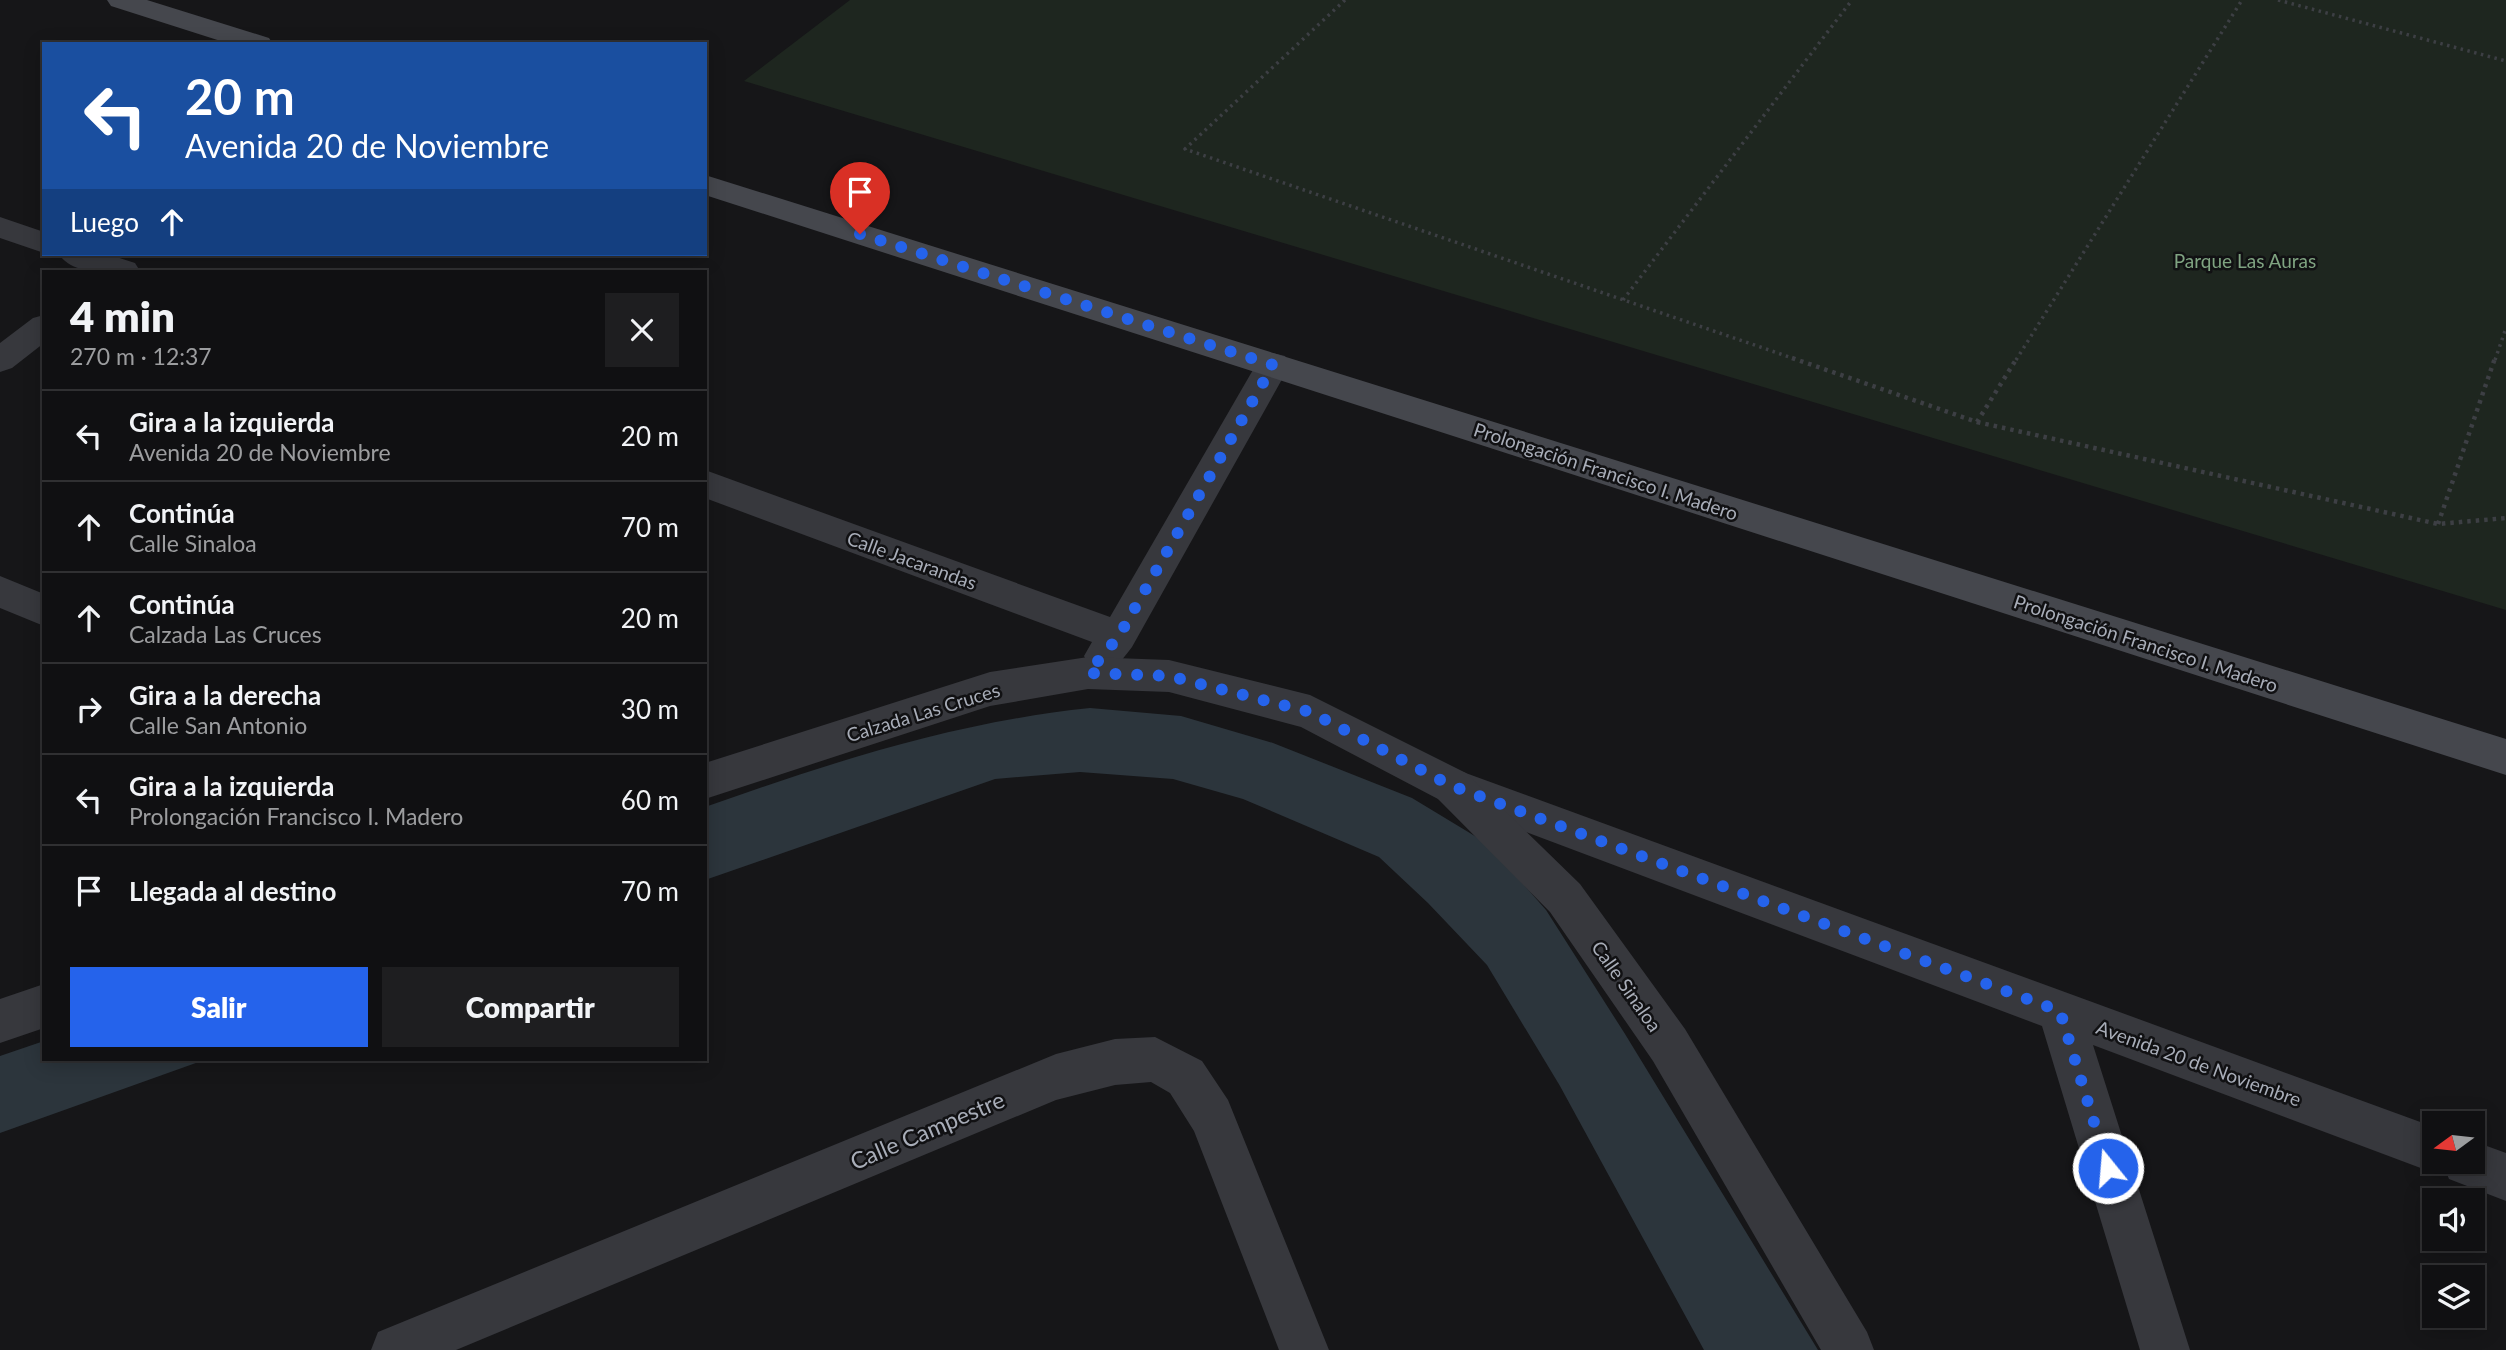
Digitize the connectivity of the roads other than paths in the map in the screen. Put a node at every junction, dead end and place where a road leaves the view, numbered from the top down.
1 (120, 0) edge
2 (254, 42) edge
3 (707, 186) edge
4 (0, 227) edge
5 (42, 242) edge
6 (83, 256) edge
7 (123, 266) edge
8 (42, 328) edge
9 (0, 360) edge
10 (1273, 365) junction
11 (707, 485) edge
12 (0, 591) edge
13 (42, 610) edge
14 (1119, 636) junction
15 (1088, 673) junction
16 (1310, 712) joint
17 (2506, 757) edge
18 (707, 780) edge
19 (1452, 786) junction
20 (42, 1007) edge
21 (2060, 1011) junction
22 (0, 1021) edge
23 (2422, 1146) edge
24 (2485, 1169) edge
25 (2506, 1177) edge
26 (396, 1350) edge
27 (1304, 1350) edge
28 (1849, 1350) edge
29 (2165, 1350) edge

1 - 2 main road
3 - 10 main road, Prolongación Francisco I. Madero
4 - 5 street
6 - 7 street
8 - 9 street
10 - 14 street
10 - 17 main road, Prolongación Francisco I. Madero
11 - 14 street, Calle Jacarandas
12 - 13 street
14 - 15 street
15 - 16 street, Calzada Las Cruces
15 - 18 street, Calzada Las Cruces
16 - 19 street, Calle Sinaloa
19 - 21 street, Avenida 20 de Noviembre
19 - 28 street, Calle Sinaloa
20 - 22 street
21 - 23 street, Avenida 20 de Noviembre
21 - 29 street
24 - 25 street
26 - 27 street, Calle Campestre

